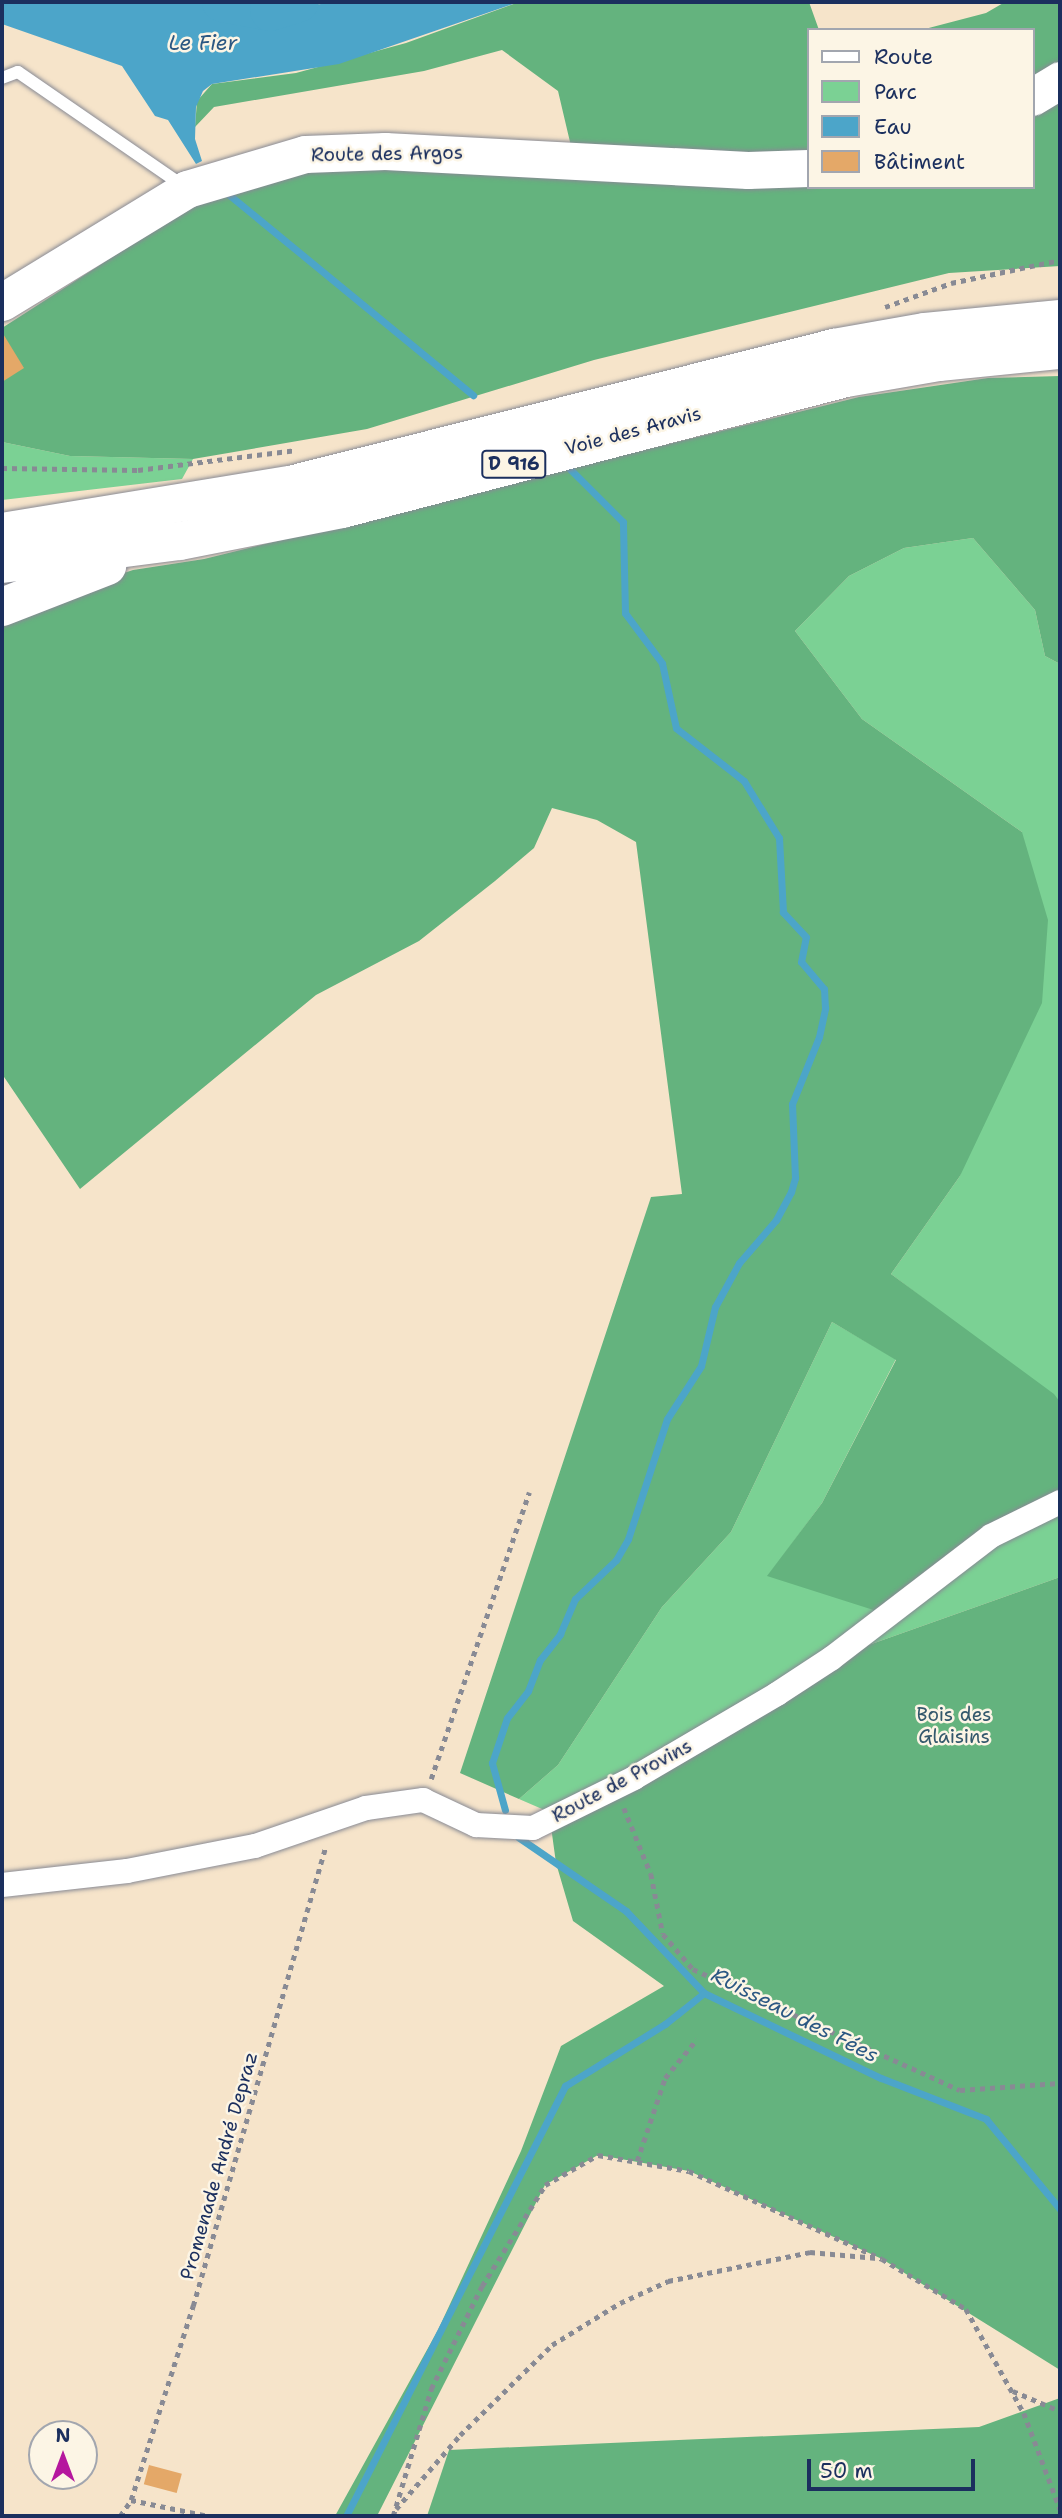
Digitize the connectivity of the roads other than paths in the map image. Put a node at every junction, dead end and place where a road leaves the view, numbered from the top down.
1 (2, 79) edge
2 (1060, 80) edge
3 (1034, 96) edge
4 (806, 167) edge
5 (187, 189) junction
6 (2, 302) edge
7 (1060, 318) edge
8 (1060, 350) edge
9 (2, 532) edge
10 (180, 541) junction
11 (2, 564) edge
12 (2, 607) edge
13 (1060, 1502) edge
14 (2, 1885) edge

1 - 5 lane
2 - 3 street
4 - 5 street, Route des Argos
5 - 6 street, Route des Argos
7 - 9 highway, Voie des Aravis / D 916
8 - 10 highway, Voie des Aravis / D 916
10 - 11 highway, Voie des Aravis / D 916
10 - 12 highway
13 - 14 street, Route de Provins

